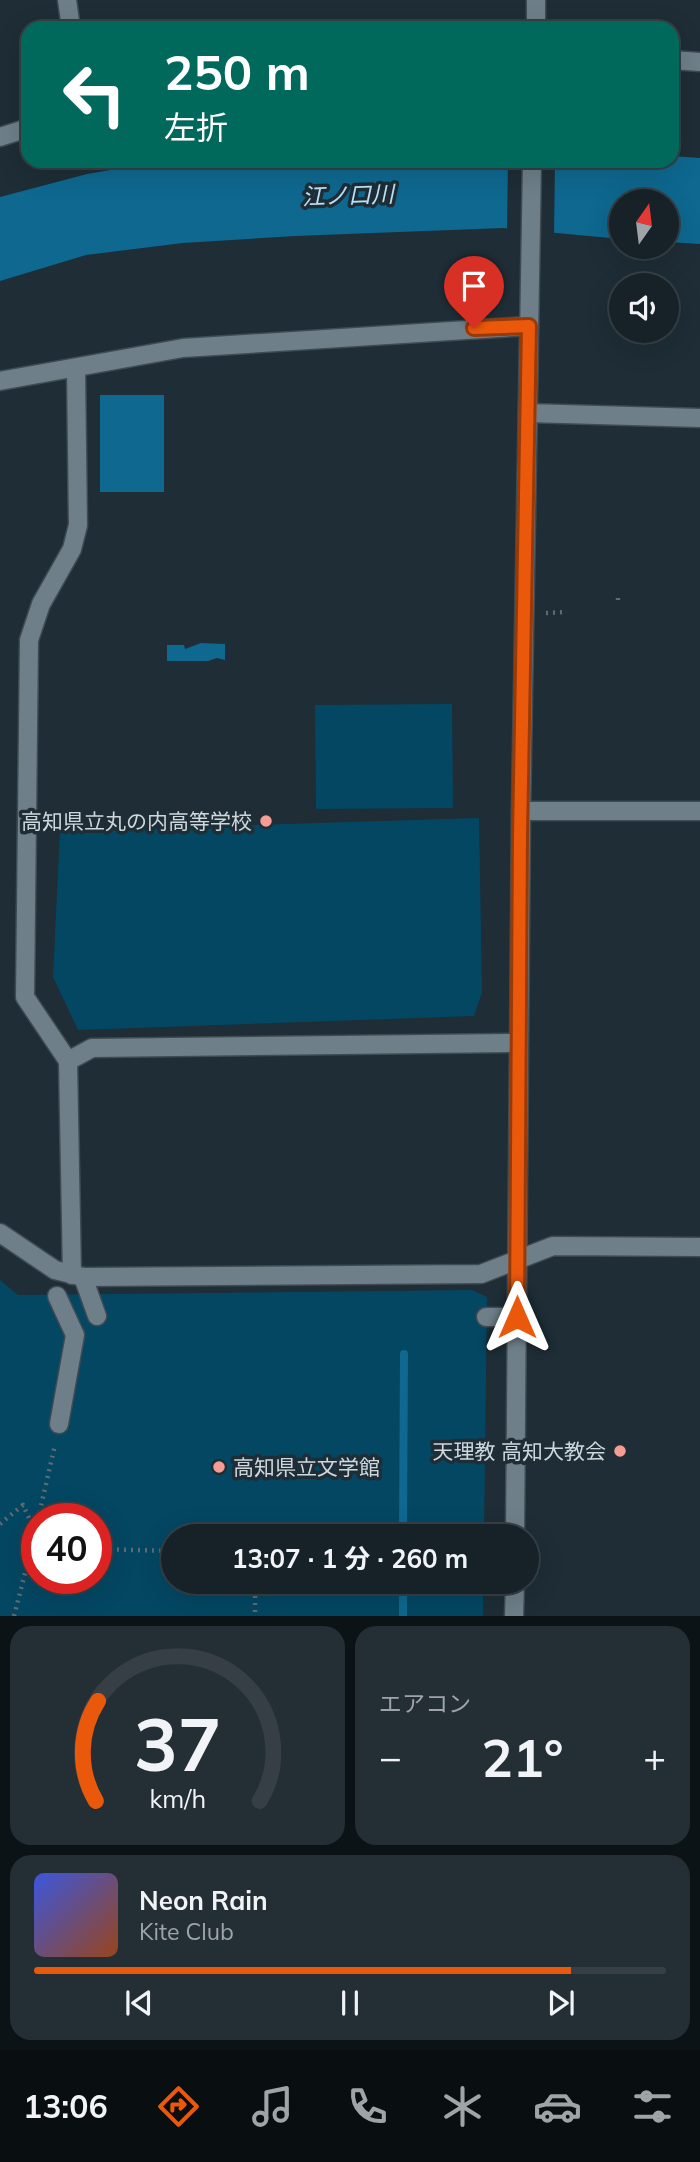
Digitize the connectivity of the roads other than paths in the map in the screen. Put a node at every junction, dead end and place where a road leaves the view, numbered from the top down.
1 (67, 0) edge
2 (536, 0) edge
3 (70, 21) edge
4 (536, 21) edge
5 (679, 60) edge
6 (700, 62) edge
7 (21, 130) edge
8 (0, 137) edge
9 (532, 168) edge
10 (529, 326) junction
11 (76, 369) junction
12 (0, 381) edge
13 (528, 413) junction
14 (700, 418) edge
15 (521, 811) junction
16 (700, 811) edge
17 (518, 1044) junction
18 (68, 1061) junction
19 (0, 1233) edge
20 (700, 1247) edge
21 (517, 1260) junction
22 (77, 1276) junction
23 (57, 1296) dead end
24 (97, 1316) dead end
25 (486, 1317) dead end
26 (517, 1317) junction
27 (59, 1424) road end
28 (515, 1524) edge
29 (515, 1594) edge
30 (514, 1616) edge

1 - 3 street
2 - 4 street
5 - 6 street
7 - 8 street
9 - 10 street
10 - 11 street
10 - 13 street
11 - 12 street
11 - 18 street
13 - 14 street
13 - 15 street
15 - 16 street
15 - 17 street
17 - 18 street
17 - 21 street
18 - 22 street
19 - 22 street
20 - 21 street
21 - 22 street
21 - 26 street
22 - 24 street
23 - 27 street
25 - 26 street
26 - 28 street
29 - 30 street

